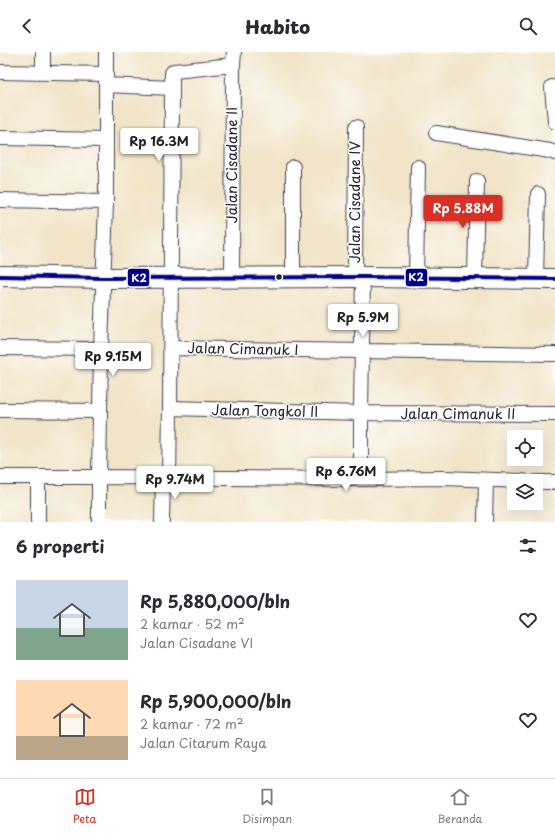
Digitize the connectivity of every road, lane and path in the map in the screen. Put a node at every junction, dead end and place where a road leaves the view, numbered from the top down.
1 (43, 52) edge
2 (106, 52) edge
3 (234, 59) edge
4 (0, 72) edge
5 (43, 73) junction
6 (106, 79) junction
7 (552, 87) dead end
8 (172, 88) junction
9 (555, 122) edge
10 (356, 127) dead end
11 (436, 133) dead end
12 (0, 138) edge
13 (106, 140) junction
14 (555, 152) edge
15 (293, 167) dead end
16 (418, 167) dead end
17 (477, 181) dead end
18 (538, 194) dead end
19 (0, 200) edge
20 (106, 202) junction
21 (0, 276) edge
22 (171, 277) junction
23 (232, 277) junction
24 (293, 277) junction
25 (359, 277) junction
26 (103, 278) junction
27 (416, 278) junction
28 (475, 278) junction
29 (546, 279) edge
30 (0, 348) edge
31 (171, 348) junction
32 (101, 349) junction
33 (362, 351) junction
34 (555, 354) edge
35 (170, 408) junction
36 (0, 410) edge
37 (100, 411) junction
38 (361, 413) junction
39 (555, 414) edge
40 (0, 477) edge
41 (38, 477) junction
42 (98, 477) junction
43 (166, 478) junction
44 (360, 479) junction
45 (486, 480) junction
46 (507, 481) edge
47 (543, 482) edge
48 (555, 482) edge
49 (38, 522) edge
50 (99, 522) edge
51 (162, 522) edge
52 (485, 522) edge

1 - 5 street
2 - 6 street
3 - 8 street
3 - 23 street, Jalan Cisadane II
4 - 5 street
5 - 6 street
6 - 8 street
6 - 13 street
7 - 9 street
8 - 22 street
10 - 25 street, Jalan Cisadane IV
11 - 14 street
12 - 13 street
13 - 20 street
15 - 24 street
16 - 27 street
17 - 28 street
18 - 29 street
19 - 20 street
20 - 26 street
21 - 26 street
22 - 23 street
22 - 26 street
22 - 31 street
23 - 24 street
24 - 25 street
25 - 27 street
25 - 33 street, Jalan Cisadane IV
26 - 32 street
27 - 28 street
28 - 29 street
30 - 32 street
31 - 33 street, Jalan Cimanuk I
31 - 35 street
32 - 37 street
33 - 34 street, Jalan Cimanuk I
33 - 38 street, Jalan Cisadane IV
35 - 38 street, Jalan Tongkol II
35 - 43 street
36 - 37 street
37 - 42 street
38 - 39 street, Jalan Cimanuk II
38 - 44 street, Jalan Cisadane IV
40 - 41 street
41 - 42 street
41 - 49 street
42 - 43 street
42 - 50 street
43 - 44 street
43 - 51 street
44 - 45 street
45 - 46 street
45 - 52 street
47 - 48 street

